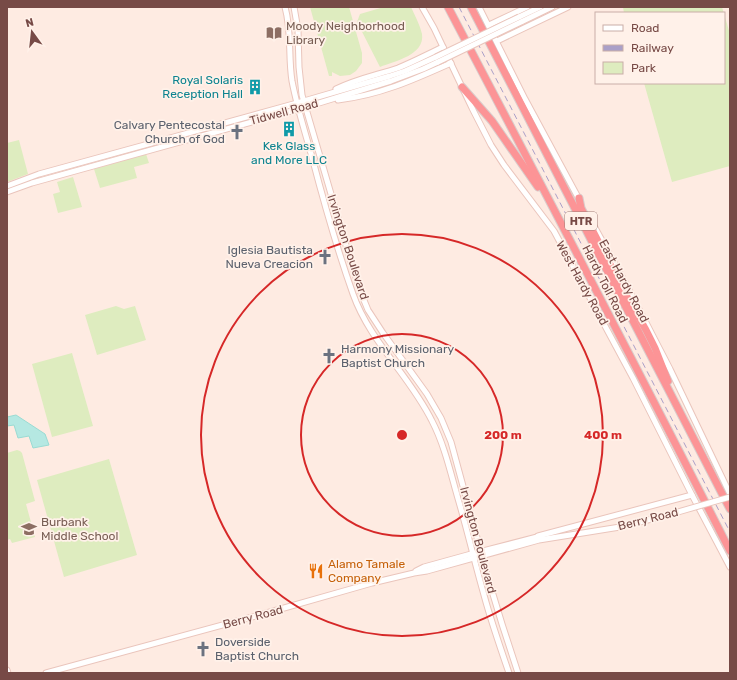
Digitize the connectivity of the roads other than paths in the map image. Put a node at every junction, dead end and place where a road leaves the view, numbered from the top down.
1 (285, 7) edge
2 (294, 7) edge
3 (422, 7) edge
4 (448, 7) edge
5 (471, 7) edge
6 (479, 7) edge
7 (526, 7) edge
8 (540, 7) edge
9 (552, 7) edge
10 (568, 7) edge
11 (520, 20) junction
12 (497, 21) junction
13 (488, 25) junction
14 (289, 26) junction
15 (509, 36) junction
16 (497, 41) junction
17 (443, 47) junction
18 (299, 51) junction
19 (436, 57) junction
20 (451, 63) junction
21 (442, 67) junction
22 (462, 87) junction
23 (323, 102) junction
24 (305, 104) junction
25 (298, 106) junction
26 (160, 144) junction
27 (320, 154) junction
28 (312, 157) junction
29 (7, 186) edge
30 (7, 192) edge
31 (579, 198) junction
32 (552, 205) junction
33 (691, 434) junction
34 (728, 486) edge
35 (692, 495) junction
36 (730, 496) edge
37 (730, 509) edge
38 (596, 521) junction
39 (597, 531) junction
40 (566, 535) junction
41 (538, 536) junction
42 (730, 551) edge
43 (481, 554) junction
44 (474, 556) junction
45 (730, 567) edge
46 (504, 658) junction
47 (516, 666) junction
48 (7, 670) edge
49 (8, 673) edge
50 (46, 673) edge
51 (509, 673) edge
52 (518, 673) edge

1 - 14 main road, Irvington Boulevard
2 - 18 main road, Irvington Boulevard
3 - 17 main road, West Hardy Road
4 - 32 highway, Hardy Toll Road / HTR
5 - 33 highway, Hardy Toll Road / HTR
6 - 13 main road, East Hardy Road
7 - 12 main road
8 - 11 main road, Tidwell Road
9 - 11 main road, Tidwell Road
10 - 15 main road
11 - 19 main road, Tidwell Road, bridge
12 - 13 main road
12 - 15 main road
13 - 16 main road, East Hardy Road
14 - 18 main road
14 - 25 main road, Irvington Boulevard
15 - 16 main road
16 - 31 main road, East Hardy Road
17 - 19 main road
17 - 20 main road, West Hardy Road
18 - 24 main road, Irvington Boulevard
19 - 21 main road
19 - 23 main road, Tidwell Road
19 - 24 main road, Tidwell Road
20 - 21 main road
20 - 22 main road, West Hardy Road
21 - 23 main road
22 - 32 highway
22 - 35 main road, West Hardy Road
23 - 24 main road, Tidwell Road
24 - 25 main road, Tidwell Road
24 - 27 main road, Irvington Boulevard
25 - 26 main road, Tidwell Road
25 - 28 main road, Irvington Boulevard
26 - 29 main road, Tidwell Road
26 - 30 main road, Tidwell Road
27 - 28 main road
27 - 43 main road, Irvington Boulevard
28 - 44 main road, Irvington Boulevard
31 - 33 highway
31 - 34 main road, East Hardy Road
32 - 42 highway, Hardy Toll Road / HTR
33 - 37 highway, Hardy Toll Road / HTR
34 - 36 main road, East Hardy Road
35 - 38 main road
35 - 45 main road, West Hardy Road
36 - 39 main road, Berry Road, bridge
38 - 39 main road
38 - 41 main road
39 - 40 main road, Berry Road
40 - 41 main road, Berry Road
40 - 43 main road, Berry Road
41 - 43 main road, Berry Road
43 - 44 main road, Berry Road
43 - 47 main road, Irvington Boulevard
44 - 46 main road, Irvington Boulevard
44 - 50 main road, Berry Road
46 - 47 main road
46 - 51 main road, Irvington Boulevard
47 - 52 main road, Irvington Boulevard
48 - 49 main road

